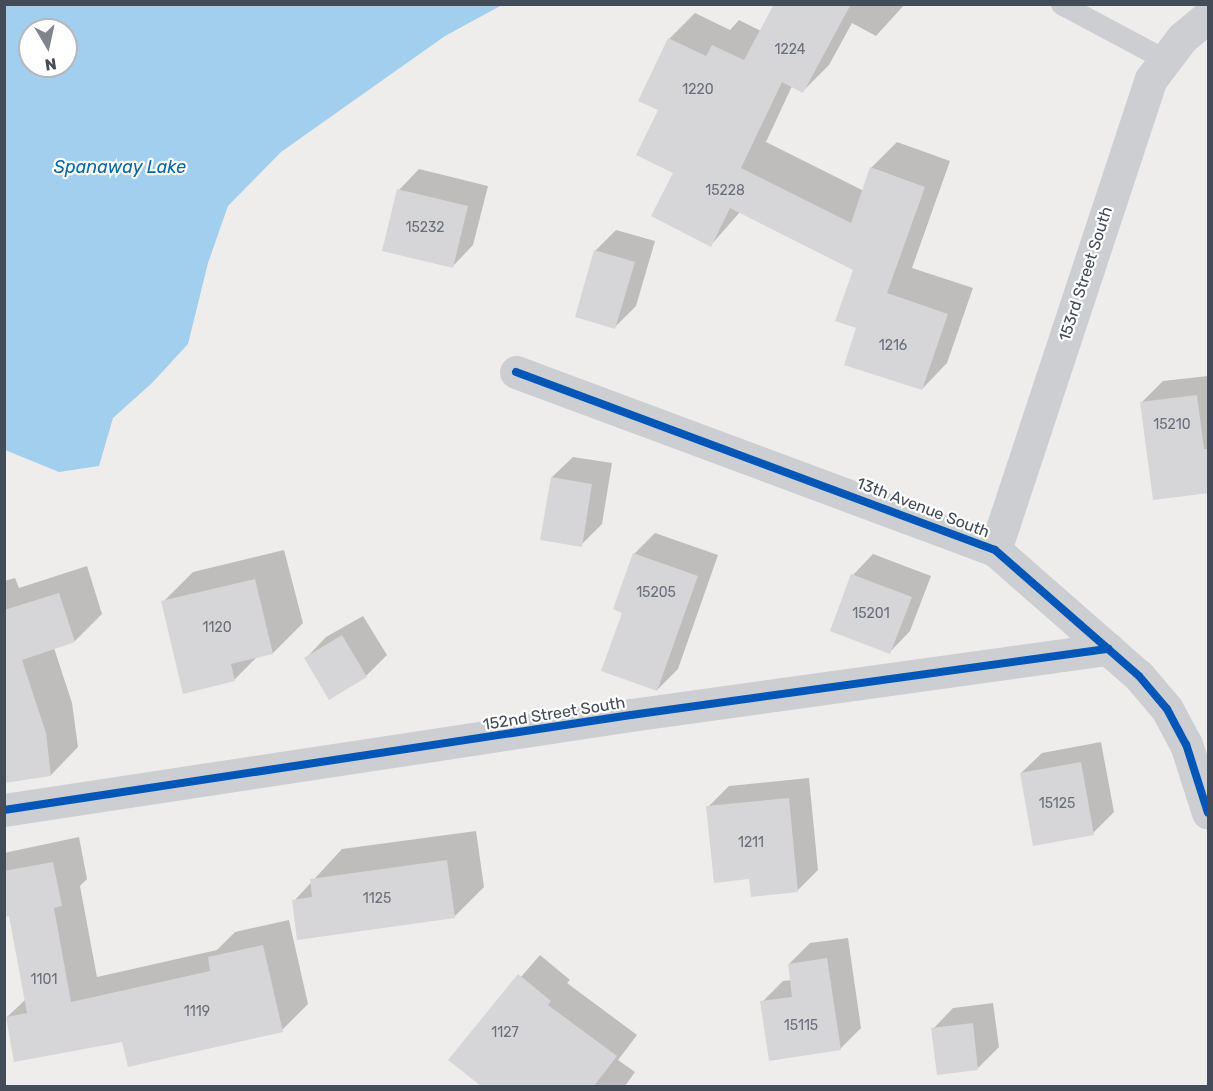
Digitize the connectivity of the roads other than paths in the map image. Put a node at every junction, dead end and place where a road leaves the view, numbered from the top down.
1 (1061, 4) edge
2 (1209, 16) edge
3 (1164, 58) junction
4 (516, 372) dead end
5 (995, 550) junction
6 (1108, 650) junction
7 (4, 810) edge
8 (1209, 813) edge

1 - 3 lane
2 - 3 street, 153rd Street South
3 - 5 street, 153rd Street South
4 - 5 street, 13th Avenue South
5 - 6 street, 13th Avenue South
6 - 7 street, 152nd Street South
6 - 8 street, 13th Avenue South

